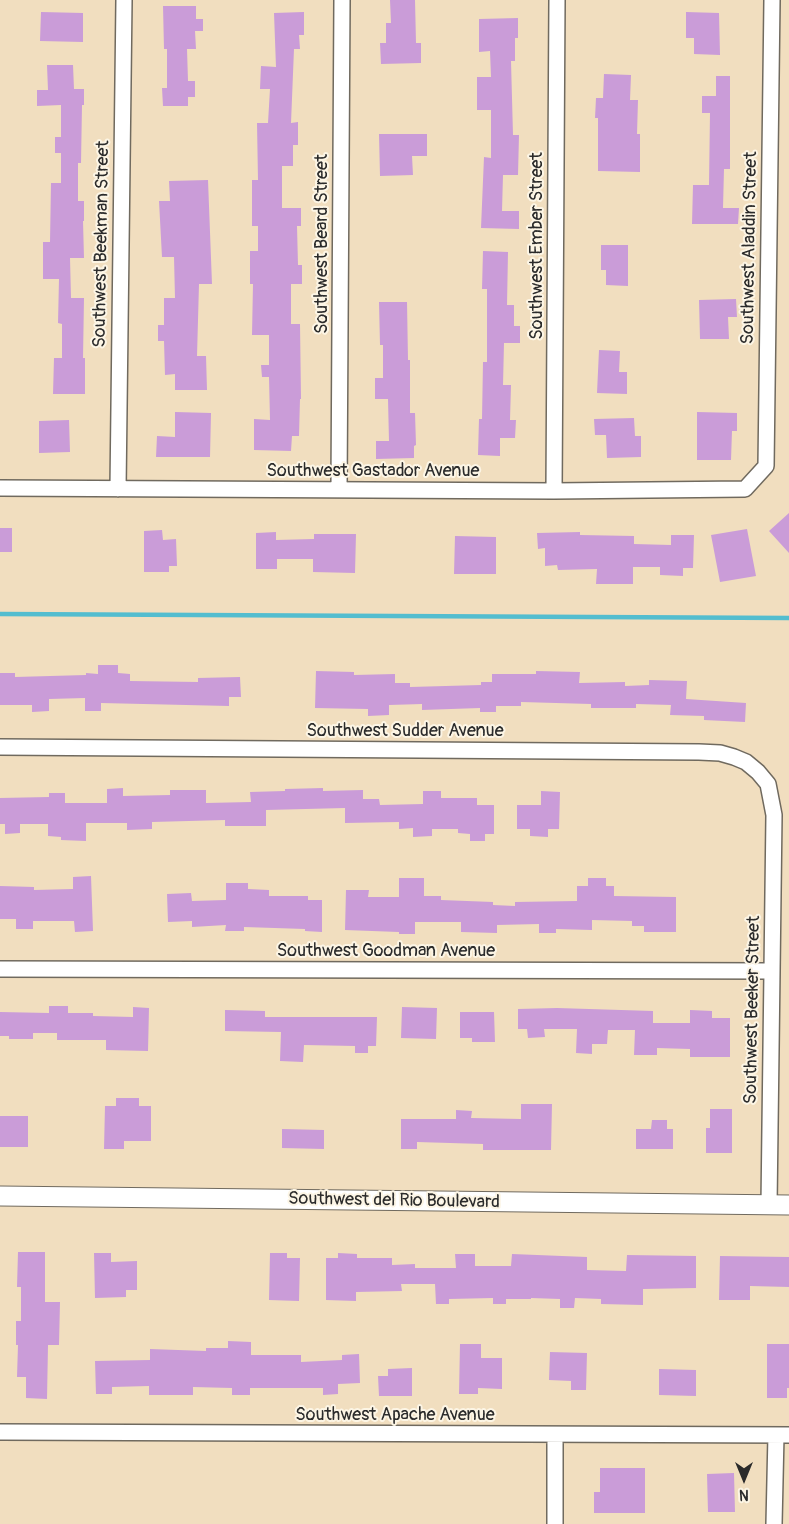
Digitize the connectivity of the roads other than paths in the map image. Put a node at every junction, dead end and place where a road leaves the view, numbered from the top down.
1 (124, 0) edge
2 (342, 0) edge
3 (557, 0) edge
4 (772, 0) edge
5 (0, 488) edge
6 (118, 489) junction
7 (339, 489) junction
8 (745, 489) joint
9 (554, 491) junction
10 (0, 747) edge
11 (774, 815) joint
12 (0, 969) edge
13 (771, 971) junction
14 (0, 1196) edge
15 (770, 1205) junction
16 (789, 1205) edge
17 (0, 1432) edge
18 (555, 1435) junction
19 (782, 1435) edge
20 (555, 1524) edge
21 (774, 1524) edge

1 - 6 street, Southwest Beekman Street
2 - 7 street, Southwest Beard Street
3 - 9 street, Southwest Ember Street
4 - 8 street, Southwest Aladdin Street
5 - 6 street, Southwest Gastador Avenue
6 - 7 street, Southwest Gastador Avenue
7 - 9 street, Southwest Gastador Avenue
8 - 9 street, Southwest Gastador Avenue
10 - 11 street, Southwest Sudder Avenue
11 - 13 street, Southwest Beeker Street
12 - 13 street, Southwest Goodman Avenue
13 - 15 street, Southwest Beeker Street
14 - 15 street, Southwest del Rio Boulevard
15 - 16 street, Southwest del Rio Boulevard
17 - 18 street, Southwest Apache Avenue
18 - 19 street, Southwest Apache Avenue
18 - 20 street
19 - 21 street

